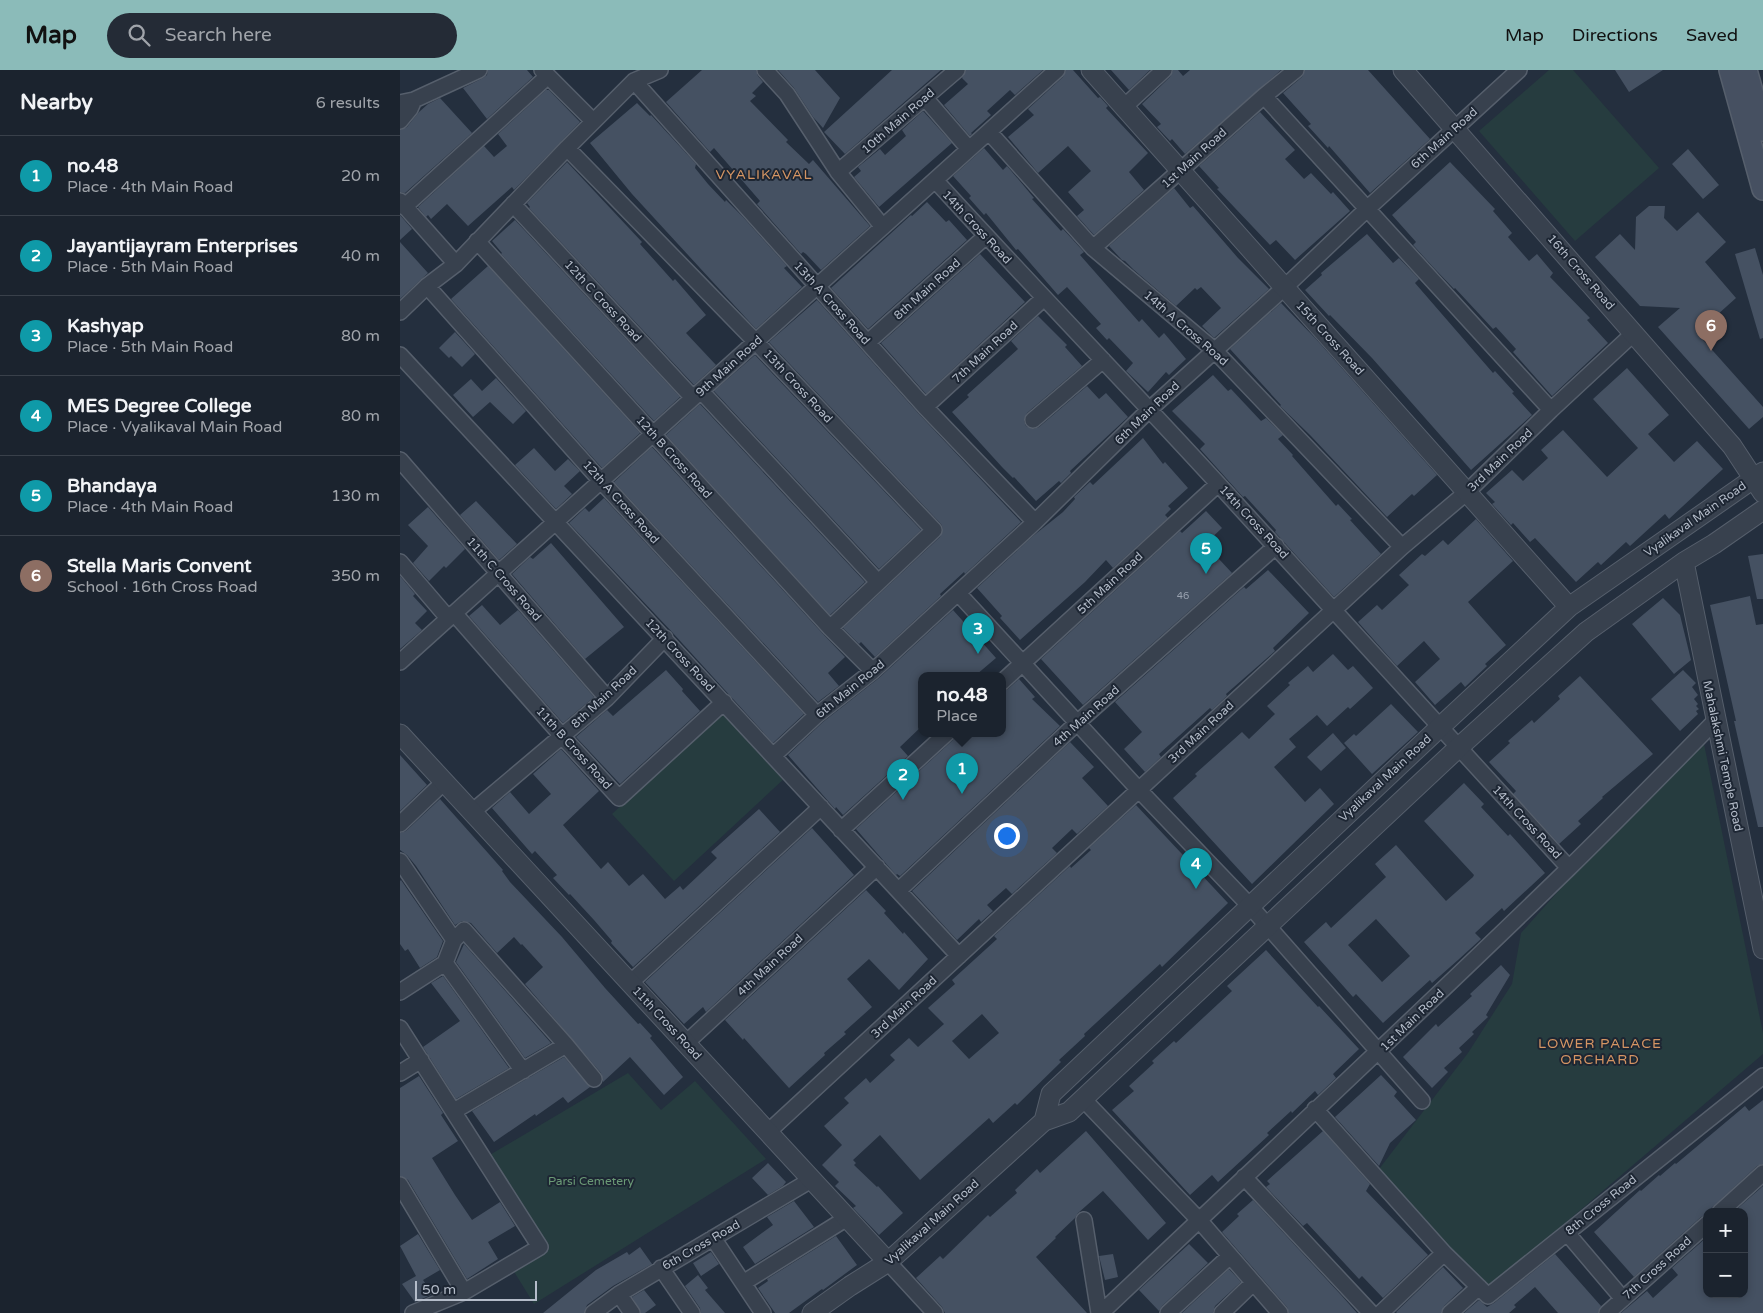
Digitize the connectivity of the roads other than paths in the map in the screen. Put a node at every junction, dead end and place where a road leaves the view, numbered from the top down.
1 (479, 70) edge
2 (660, 70) edge
3 (765, 70) edge
4 (957, 70) edge
5 (1058, 70) edge
6 (1091, 70) edge
7 (1164, 70) edge
8 (1296, 70) edge
9 (1403, 70) edge
10 (1519, 70) edge
11 (1730, 70) edge
12 (1746, 70) edge
13 (545, 73) edge
14 (634, 81) junction
15 (1264, 96) junction
16 (925, 98) junction
17 (407, 101) edge
18 (1124, 107) junction
19 (400, 121) edge
20 (593, 121) junction
21 (1455, 128) junction
22 (1763, 130) edge
23 (989, 132) junction
24 (567, 148) junction
25 (969, 149) junction
26 (1180, 170) junction
27 (838, 172) junction
28 (935, 180) junction
29 (1763, 188) edge
30 (402, 204) edge
31 (513, 204) junction
32 (1367, 209) junction
33 (883, 227) junction
34 (986, 236) junction
35 (477, 241) junction
36 (1092, 248) junction
37 (456, 264) junction
38 (427, 286) junction
39 (817, 286) junction
40 (1284, 287) junction
41 (1044, 298) junction
42 (400, 312) edge
43 (1634, 333) junction
44 (756, 342) junction
45 (868, 342) junction
46 (1214, 350) junction
47 (400, 355) edge
48 (1103, 360) junction
49 (697, 394) junction
50 (925, 407) junction
51 (1150, 409) junction
52 (1551, 410) junction
53 (1033, 420) dead end
54 (653, 434) junction
55 (400, 460) edge
56 (601, 481) junction
57 (1760, 481) edge
58 (1218, 484) junction
59 (1467, 492) junction
60 (1763, 510) edge
61 (555, 522) junction
62 (1034, 522) junction
63 (1276, 546) junction
64 (1402, 547) junction
65 (400, 562) edge
66 (1684, 562) junction
67 (499, 573) junction
68 (878, 582) junction
69 (958, 593) junction
70 (1569, 607) junction
71 (1334, 610) junction
72 (451, 616) junction
73 (830, 628) junction
74 (665, 638) junction
75 (400, 662) edge
76 (1022, 664) junction
77 (874, 671) junction
78 (1006, 678) edge
79 (607, 698) junction
80 (724, 702) junction
81 (817, 715) junction
82 (1716, 720) junction
83 (1077, 723) junction
84 (1439, 728) junction
85 (400, 734) edge
86 (562, 736) junction
87 (943, 737) edge
88 (1458, 748) junction
89 (774, 756) junction
90 (444, 782) junction
91 (1139, 790) junction
92 (821, 807) junction
93 (472, 812) junction
94 (400, 824) edge
95 (841, 830) junction
96 (400, 861) edge
97 (877, 866) junction
98 (1569, 868) junction
99 (899, 890) junction
100 (1250, 906) junction
101 (1268, 927) junction
102 (454, 940) junction
103 (1763, 949) edge
104 (959, 956) junction
105 (444, 963) junction
106 (630, 983) junction
107 (400, 992) edge
108 (400, 1028) edge
109 (686, 1043) junction
110 (566, 1045) junction
111 (1378, 1052) junction
112 (422, 1060) junction
113 (523, 1071) junction
114 (400, 1073) edge
115 (1763, 1076) edge
116 (594, 1080) dead end
117 (1083, 1099) junction
118 (1422, 1101) dead end
119 (1315, 1110) junction
120 (454, 1111) junction
121 (1044, 1121) junction
122 (768, 1132) junction
123 (1763, 1174) edge
124 (1244, 1177) junction
125 (811, 1180) junction
126 (400, 1185) edge
127 (1725, 1208) edge
128 (847, 1218) junction
129 (1084, 1220) dead end
130 (1199, 1220) junction
131 (1703, 1228) edge
132 (1567, 1233) junction
133 (714, 1238) junction
134 (1444, 1253) junction
135 (1230, 1256) junction
136 (888, 1262) junction
137 (660, 1268) junction
138 (743, 1282) junction
139 (1253, 1283) junction
140 (1479, 1287) junction
141 (464, 1292) junction
142 (619, 1294) junction
143 (1623, 1299) junction
144 (1278, 1312) edge
145 (414, 1313) edge
146 (594, 1313) edge
147 (632, 1313) edge
148 (692, 1313) edge
149 (763, 1313) edge
150 (812, 1313) edge
151 (935, 1313) edge
152 (1100, 1313) edge
153 (1168, 1313) edge
154 (1222, 1313) edge
155 (1371, 1313) edge
156 (1381, 1313) edge
157 (1450, 1313) edge
158 (1607, 1313) edge

1 - 17 street
2 - 14 street
3 - 27 street
4 - 16 street, 10th Main Road
5 - 23 street, 9th Main Road
6 - 18 street, 15th Cross Road
7 - 18 street
8 - 15 street, 1st Main Road
9 - 21 street, 16th Cross Road
10 - 21 street, 6th Main Road
11 - 29 main road
12 - 22 main road
13 - 20 street
13 - 30 street
14 - 20 street
14 - 39 street, 13th A Cross Road
15 - 26 street, 1st Main Road
15 - 32 street
16 - 25 street
16 - 27 street, 10th Main Road
17 - 19 street
18 - 26 street, 15th Cross Road
20 - 24 street
21 - 32 street, 6th Main Road
21 - 43 street, 16th Cross Road
23 - 25 street, 9th Main Road
23 - 36 street, 14th A Cross Road
24 - 31 street
24 - 44 street, 13th Cross Road
25 - 28 street, 9th Main Road
26 - 36 street, 1st Main Road
26 - 40 street, 15th Cross Road
27 - 33 street
28 - 33 street, 9th Main Road
28 - 34 street, 14th Cross Road
30 - 37 street
31 - 35 street
31 - 49 street, 12th C Cross Road
32 - 40 street, 6th Main Road
32 - 52 street
33 - 39 street, 9th Main Road
34 - 41 street, 14th Cross Road
34 - 45 street, 8th Main Road
35 - 37 street
35 - 54 street, 12th B Cross Road
36 - 46 street, 14th A Cross Road
37 - 38 street
38 - 42 street
38 - 56 street, 12th A Cross Road
39 - 44 street, 9th Main Road
39 - 45 street, 13th A Cross Road
40 - 46 street, 6th Main Road
40 - 59 street, 15th Cross Road
41 - 48 street, 14th Cross Road
41 - 50 street, 7th Main Road
43 - 52 street, 3rd Main Road
43 - 57 street, 16th Cross Road
44 - 49 street, 9th Main Road
44 - 68 street, 13th Cross Road
45 - 50 street, 13th A Cross Road
46 - 51 street, 6th Main Road
46 - 64 street, 14th A Cross Road
47 - 61 street, 12th Cross Road
48 - 51 street, 14th Cross Road
48 - 53 street
49 - 54 street, 9th Main Road
49 - 68 street
50 - 62 street, 13th A Cross Road
51 - 58 street, 14th Cross Road
51 - 62 street, 6th Main Road
52 - 59 street, 3rd Main Road
54 - 56 street, 9th Main Road
54 - 73 street, 12th B Cross Road
55 - 67 street, 11th C Cross Road
56 - 61 street, 9th Main Road
56 - 81 street, 12th A Cross Road
57 - 70 street, Vyalikaval Main Road
58 - 63 street, 14th Cross Road
58 - 76 street, 5th Main Road
59 - 64 street, 3rd Main Road
59 - 70 street, 15th Cross Road
60 - 66 street, Vyalikaval Main Road
61 - 67 street, 9th Main Road
61 - 74 street, 12th Cross Road
62 - 69 street, 6th Main Road
63 - 71 street, 14th Cross Road
63 - 83 street, 4th Main Road
64 - 71 street, 3rd Main Road
65 - 72 street, 11th B Cross Road
66 - 82 street, Mahalakshmi Temple Road
66 - 88 street, Vyalikaval Main Road
67 - 72 street, 9th Main Road
67 - 79 street, 11th C Cross Road
68 - 73 street, 13th Cross Road
69 - 76 street
69 - 77 street, 6th Main Road
70 - 84 street, Vyalikaval Main Road
71 - 84 street, 14th Cross Road
71 - 91 street, 3rd Main Road
72 - 75 street, 9th Main Road
72 - 86 street, 11th B Cross Road
73 - 77 street, 12th B Cross Road
74 - 79 street, 8th Main Road
74 - 80 street, 12th Cross Road
76 - 78 street, 5th Main Road
76 - 83 street
77 - 81 street, 6th Main Road
79 - 86 street, 8th Main Road
80 - 86 street, 11th B Cross Road
80 - 89 street, 12th Cross Road
81 - 89 street, 6th Main Road
82 - 98 street, 1st Main Road
82 - 103 street, Mahalakshmi Temple Road
83 - 91 street
83 - 99 street, 4th Main Road
84 - 88 street, 14th Cross Road
84 - 100 street, Vyalikaval Main Road
85 - 90 street, 11th Cross Road
86 - 93 street, 8th Main Road
87 - 95 street
88 - 98 street, 14th Cross Road
88 - 101 street, Vyalikaval Main Road
89 - 92 street, 12th Cross Road
90 - 93 street, 11th Cross Road
90 - 94 street
91 - 100 street
91 - 104 street, 3rd Main Road
92 - 95 street, 12th Cross Road
92 - 106 street
93 - 106 street, 11th Cross Road
95 - 97 street, 12th Cross Road
96 - 102 street
97 - 99 street, 12th Cross Road
97 - 109 street, 4th Main Road
98 - 111 street, 1st Main Road
99 - 104 street, 12th Cross Road
100 - 101 street
100 - 121 street, Vyalikaval Main Road
101 - 111 street
101 - 117 street, Vyalikaval Main Road
102 - 105 street
102 - 110 street
104 - 122 street, 3rd Main Road
105 - 107 street
105 - 113 street
106 - 109 street, 11th Cross Road
108 - 112 street
109 - 122 street, 11th Cross Road
110 - 113 street
110 - 116 street
111 - 118 street
111 - 119 street, 1st Main Road
112 - 114 street
112 - 120 street
113 - 120 street
115 - 132 street, 8th Cross Road
117 - 121 street, Vyalikaval Main Road
117 - 130 street
119 - 124 street, 1st Main Road
119 - 134 street
120 - 141 street
121 - 136 street, Vyalikaval Main Road
122 - 125 street, 11th Cross Road
123 - 127 street
124 - 130 street, 1st Main Road
124 - 155 street
125 - 128 street, 11th Cross Road
125 - 133 street, 6th Cross Road
126 - 141 street
128 - 136 street, 11th Cross Road
128 - 138 street
129 - 152 street
130 - 135 street
130 - 152 street, 1st Main Road
131 - 143 street, 7th Cross Road
132 - 140 street, 8th Cross Road
132 - 143 street
133 - 137 street, 6th Cross Road
133 - 138 street
134 - 140 street
134 - 156 street
135 - 139 street
135 - 153 street
136 - 150 street, Vyalikaval Main Road
136 - 151 street, 11th Cross Road
137 - 142 street, 6th Cross Road
137 - 148 street
138 - 149 street
139 - 144 street
139 - 154 street
140 - 157 street
141 - 145 street
142 - 146 street, 6th Cross Road
142 - 147 street
143 - 158 street, 7th Cross Road

